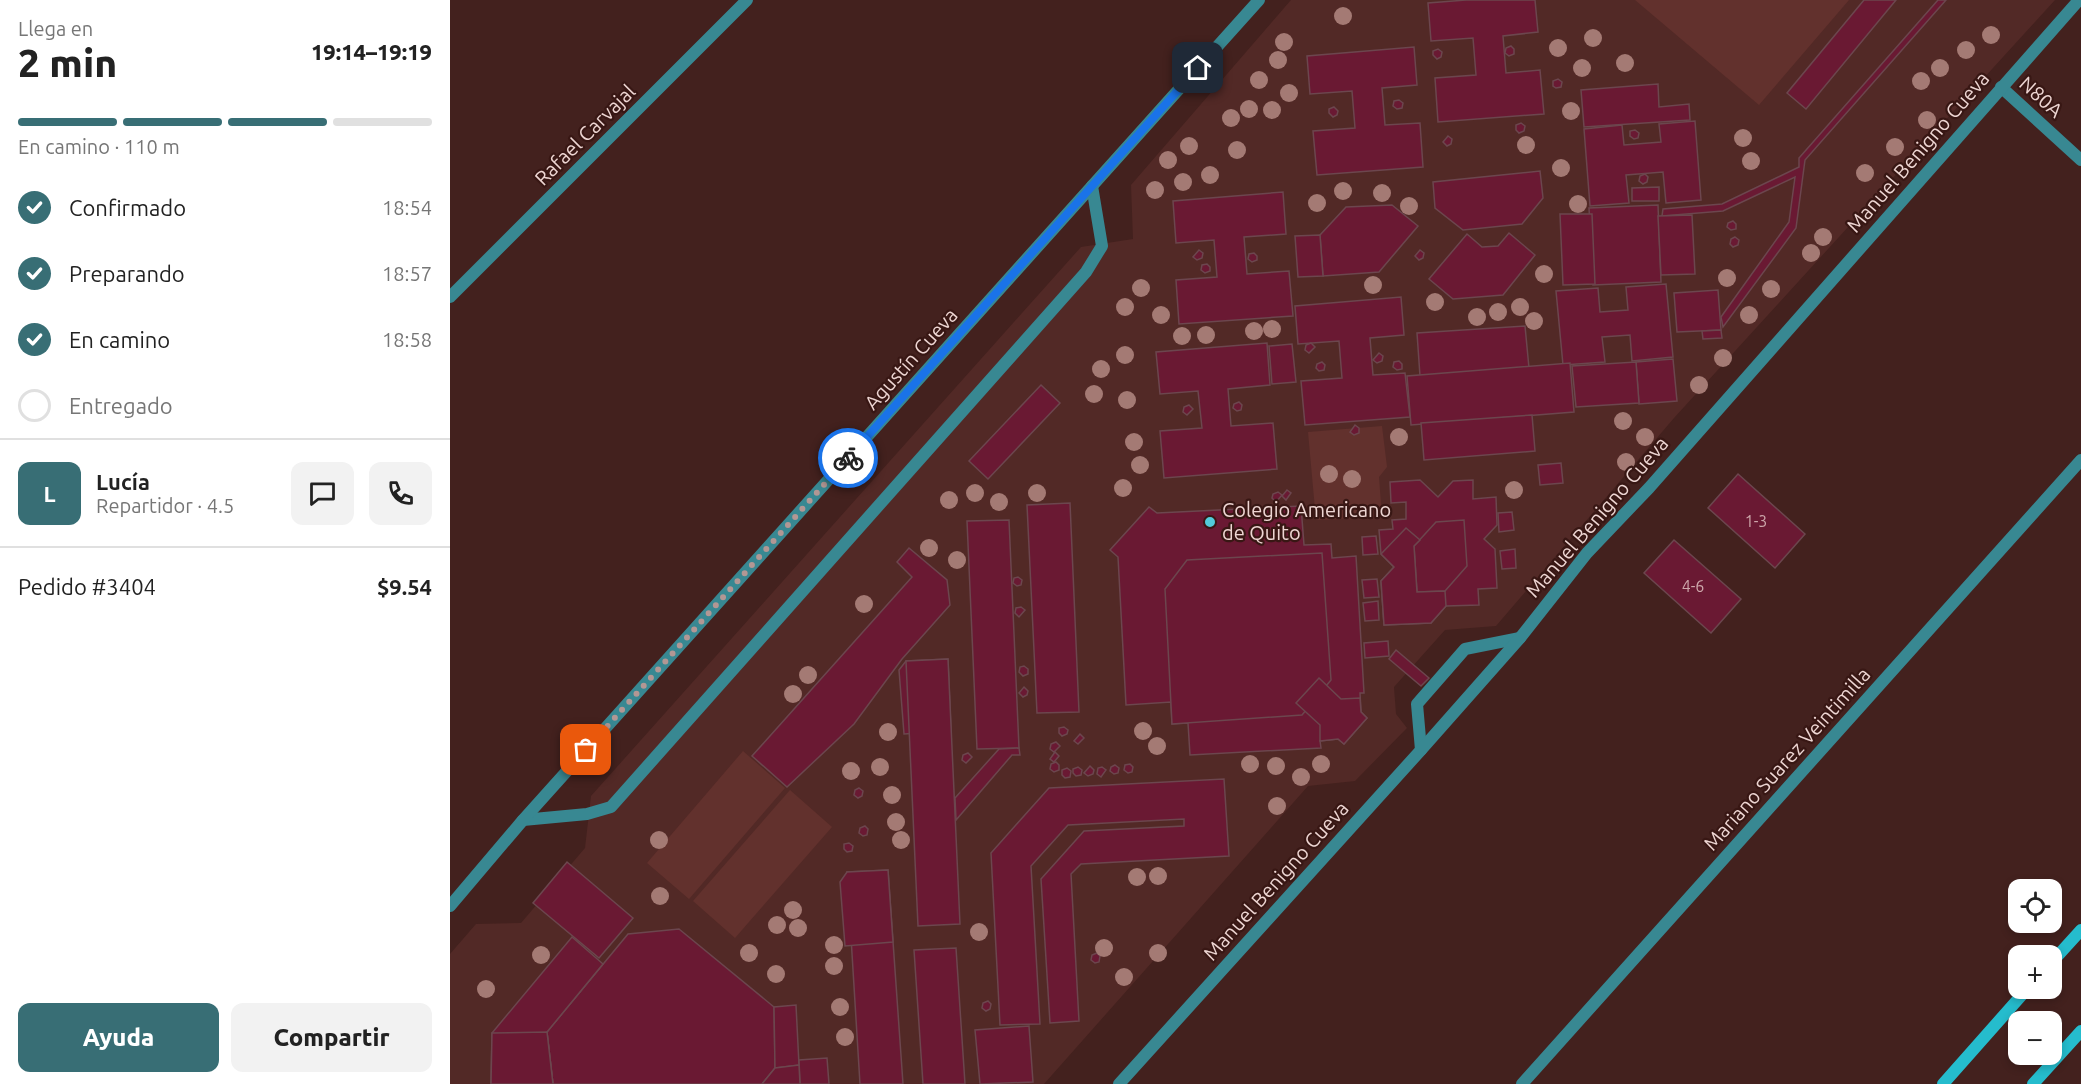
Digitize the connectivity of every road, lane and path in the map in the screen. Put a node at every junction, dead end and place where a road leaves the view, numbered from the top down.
1 (747, 0) edge
2 (1259, 0) edge
3 (2079, 0) edge
4 (2001, 87) junction
5 (2081, 160) edge
6 (1092, 186) junction
7 (450, 297) edge
8 (2081, 460) edge
9 (1520, 638) junction
10 (1420, 750) junction
11 (523, 820) junction
12 (450, 906) edge
13 (2081, 930) edge
14 (2062, 951) edge
15 (2018, 999) edge
16 (2081, 1031) edge
17 (1119, 1084) edge
18 (1522, 1084) edge
19 (1943, 1084) edge
20 (2033, 1084) edge

1 - 7 street, Rafael Carvajal
2 - 6 street, Agustín Cueva
3 - 4 street, Manuel Benigno Cueva
4 - 5 street, N80A
4 - 9 street, Manuel Benigno Cueva
6 - 11 street, Agustín Cueva
6 - 11 street
8 - 18 street, Mariano Suarez Veintimilla
9 - 10 street, Manuel Benigno Cueva
9 - 10 street
10 - 17 street, Manuel Benigno Cueva
11 - 12 street, Agustín Cueva
13 - 14 street
15 - 19 street
16 - 20 street

